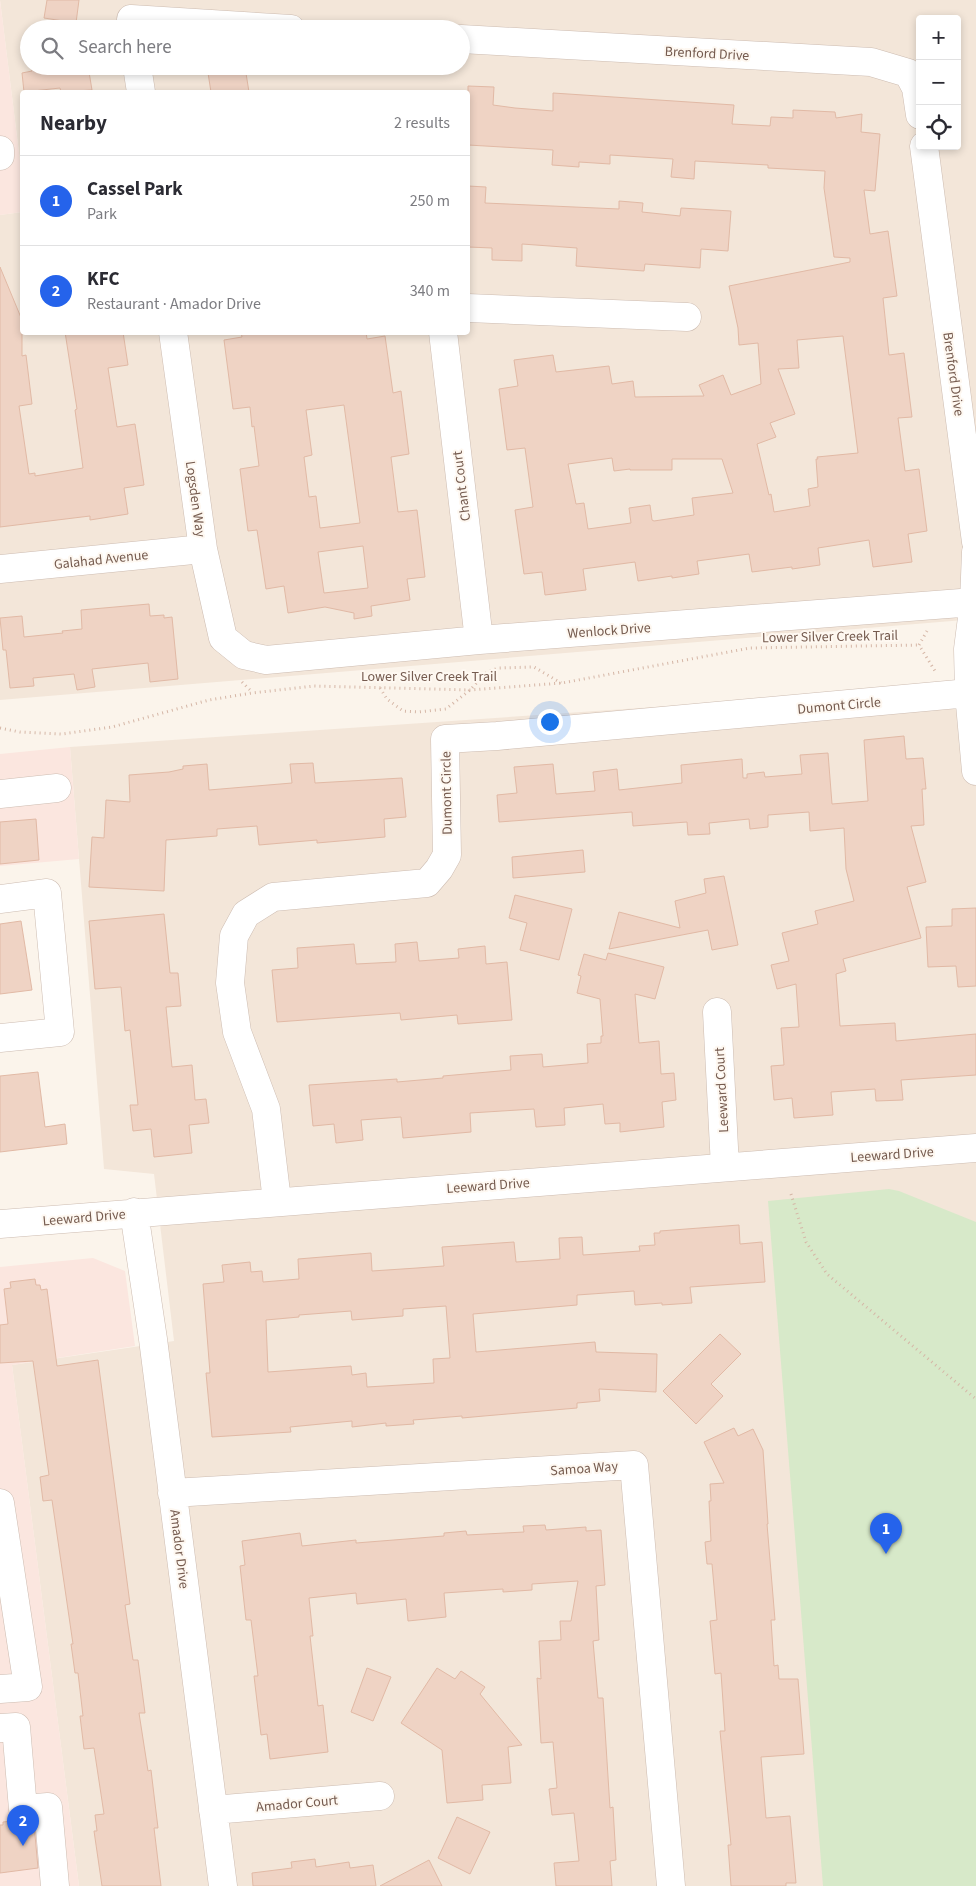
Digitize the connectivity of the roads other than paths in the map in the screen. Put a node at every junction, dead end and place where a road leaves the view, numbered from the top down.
1 (470, 40) edge
2 (138, 75) edge
3 (140, 90) edge
4 (919, 105) edge
5 (0, 150) edge
6 (925, 150) edge
7 (0, 156) edge
8 (470, 308) edge
9 (687, 317) dead end
10 (173, 335) edge
11 (444, 335) edge
12 (976, 542) edge
13 (202, 549) junction
14 (976, 552) edge
15 (0, 569) edge
16 (974, 602) junction
17 (479, 640) junction
18 (244, 655) joint
19 (962, 694) junction
20 (976, 771) edge
21 (57, 788) dead end
22 (0, 794) edge
23 (0, 899) edge
24 (717, 1012) dead end
25 (0, 1038) edge
26 (976, 1148) edge
27 (726, 1167) junction
28 (277, 1201) junction
29 (134, 1212) junction
30 (0, 1224) edge
31 (172, 1493) junction
32 (0, 1503) edge
33 (0, 1690) edge
34 (0, 1728) edge
35 (380, 1796) dead end
36 (213, 1810) junction
37 (55, 1886) edge
38 (223, 1886) edge
39 (671, 1886) edge

1 - 4 street, Brenford Drive
2 - 3 street
5 - 7 street
6 - 12 street, Brenford Drive
8 - 9 street
10 - 13 street, Logsden Way
11 - 17 street, Chant Court
13 - 15 street, Galahad Avenue
13 - 18 street, Logsden Way
14 - 16 street
16 - 17 street, Wenlock Drive
16 - 19 street
17 - 18 street, Wenlock Drive
19 - 20 street
19 - 28 street, Dumont Circle
21 - 22 street
23 - 25 street
24 - 27 street, Leeward Court
26 - 27 street, Leeward Drive
27 - 28 street, Leeward Drive
28 - 29 street, Leeward Drive
29 - 30 street, Leeward Drive
29 - 31 street, Amador Drive
31 - 36 street, Amador Drive
31 - 39 street, Samoa Way
32 - 33 street
34 - 37 street
35 - 36 street, Amador Court
36 - 38 street, Amador Drive

